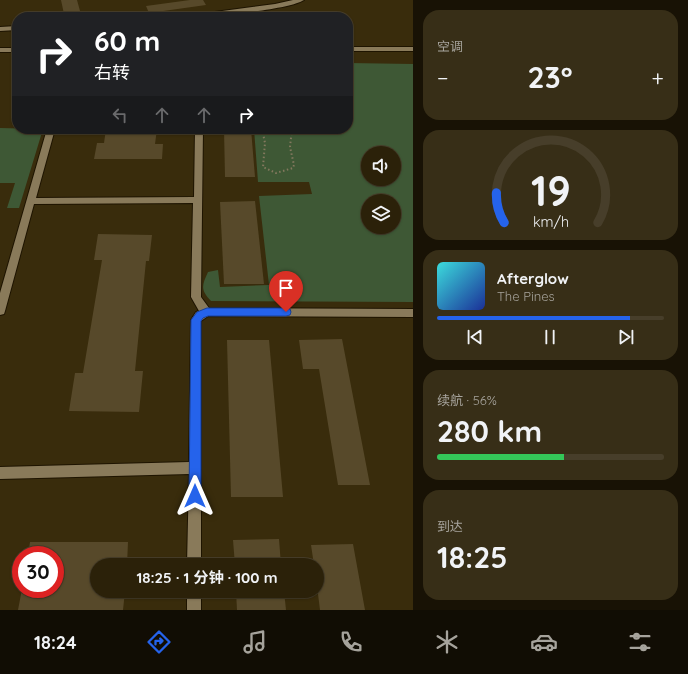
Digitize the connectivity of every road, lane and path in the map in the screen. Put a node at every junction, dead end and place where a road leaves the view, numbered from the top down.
1 (301, 0) edge
2 (230, 12) edge
3 (12, 28) edge
4 (0, 29) edge
5 (413, 49) edge
6 (0, 50) edge
7 (12, 50) edge
8 (353, 50) edge
9 (50, 134) edge
10 (199, 134) edge
11 (265, 134) edge
12 (291, 134) edge
13 (198, 200) junction
14 (31, 201) junction
15 (0, 311) edge
16 (207, 312) junction
17 (413, 313) edge
18 (195, 468) junction
19 (0, 474) edge
20 (194, 558) edge
21 (194, 598) edge
22 (194, 610) edge

1 - 2 street
3 - 4 street
5 - 8 street
6 - 7 street
9 - 14 street
10 - 13 street
11 - 12 path
13 - 14 street
13 - 16 street
14 - 15 street
16 - 17 street
16 - 18 street
18 - 19 street
18 - 20 street
21 - 22 street

